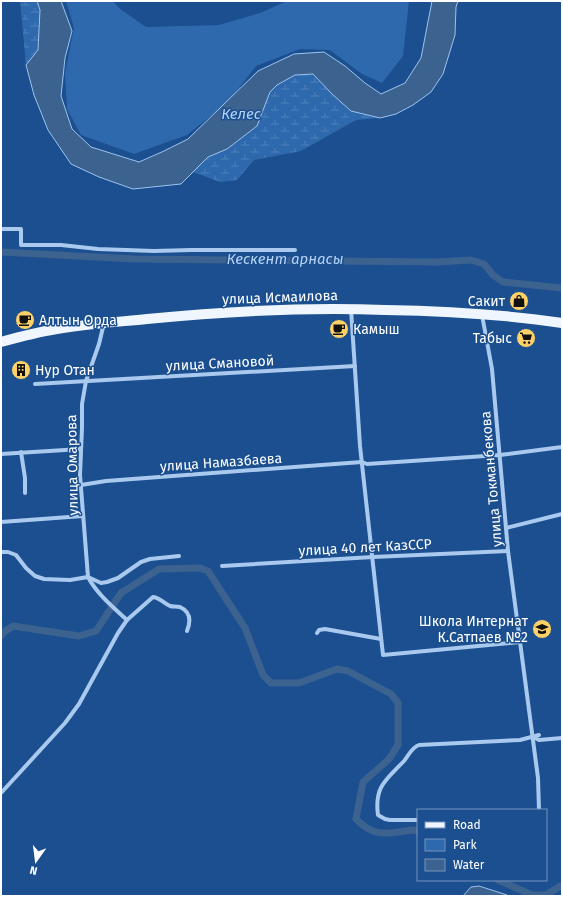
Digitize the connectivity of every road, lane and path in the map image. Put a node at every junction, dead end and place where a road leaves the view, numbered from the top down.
1 (1, 229) edge
2 (295, 250) dead end
3 (351, 309) junction
4 (482, 314) junction
5 (104, 322) junction
6 (562, 323) edge
7 (1, 342) edge
8 (355, 366) junction
9 (86, 381) junction
10 (35, 384) dead end
11 (562, 447) edge
12 (81, 449) junction
13 (21, 452) junction
14 (1, 454) edge
15 (500, 455) junction
16 (362, 462) junction
17 (81, 485) junction
18 (25, 493) dead end
19 (562, 514) edge
20 (82, 516) junction
21 (1, 522) edge
22 (506, 528) junction
23 (508, 551) junction
24 (1, 552) edge
25 (179, 556) dead end
26 (373, 557) junction
27 (222, 566) dead end
28 (88, 578) junction
29 (127, 620) junction
30 (187, 631) dead end
31 (317, 633) dead end
32 (381, 639) junction
33 (520, 642) junction
34 (539, 735) dead end
35 (533, 736) junction
36 (562, 738) edge
37 (1, 793) edge
38 (539, 809) edge
39 (417, 820) edge

1 - 2 street
3 - 4 main road, улица Исмаилова
3 - 5 main road, улица Исмаилова
3 - 8 street
4 - 6 main road, улица Исмаилова
4 - 15 street, улица Токманбекова
5 - 7 main road, улица Исмаилова
5 - 9 street, улица Омарова
8 - 9 street, улица Смановой
8 - 16 street
9 - 10 street, улица Смановой
9 - 12 street, улица Омарова
11 - 15 street, улица Намазбаева
12 - 13 street
12 - 17 street, улица Омарова
13 - 14 street
13 - 18 street
15 - 16 street, улица Намазбаева
15 - 22 street, улица Токманбекова
16 - 17 street, улица Намазбаева
16 - 26 street
17 - 20 street, улица Омарова
19 - 22 street
20 - 21 street
20 - 28 street, улица Омарова
22 - 23 street, улица Токманбекова
23 - 26 street, улица 40 лет КазССР
23 - 33 street, улица Токманбекова
24 - 28 street
25 - 28 street
26 - 27 street, улица 40 лет КазССР
26 - 32 street
28 - 29 street
29 - 30 street
29 - 37 street
31 - 32 street
32 - 33 street
33 - 35 street, улица Токманбекова
34 - 35 street
35 - 36 street
35 - 38 street, улица Токманбекова
35 - 39 street

